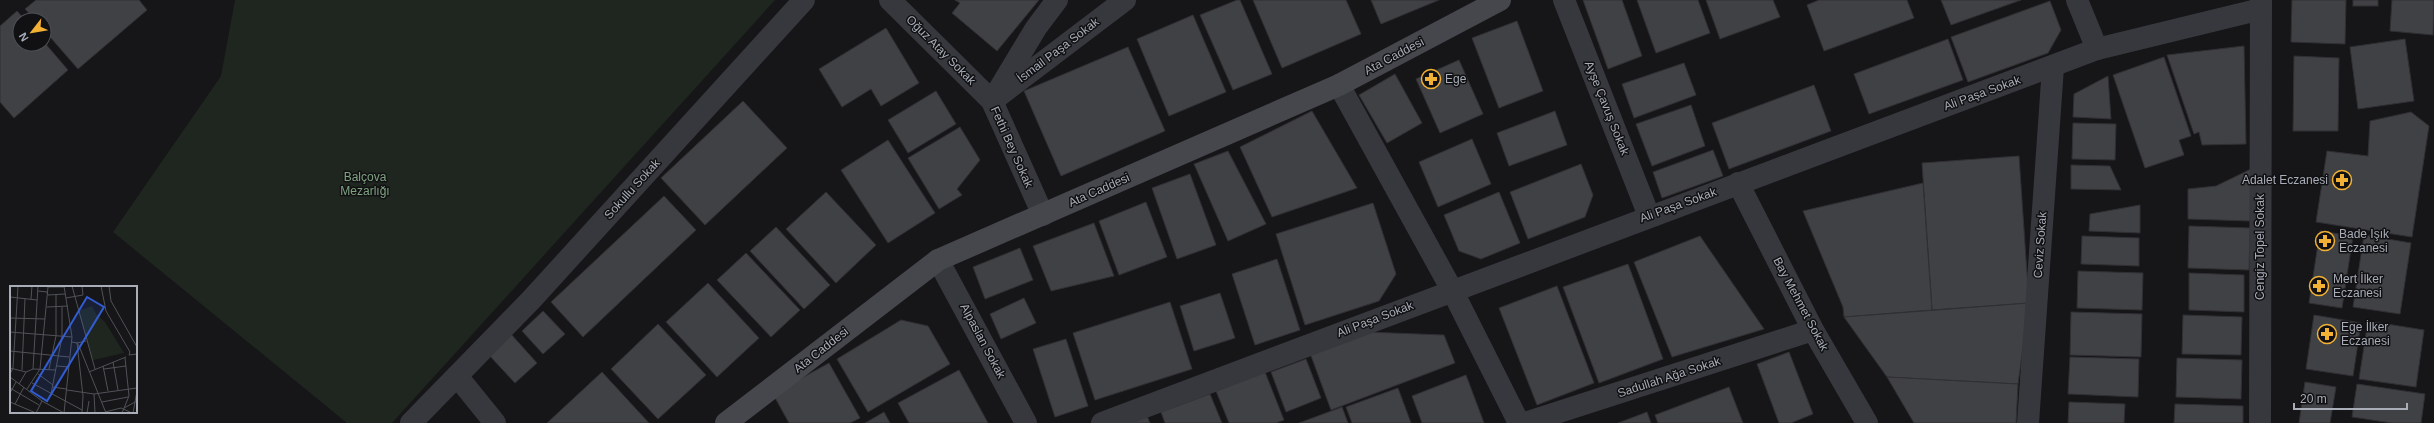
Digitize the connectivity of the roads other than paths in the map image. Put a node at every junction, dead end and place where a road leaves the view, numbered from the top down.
1 (804, 0) edge
2 (890, 0) edge
3 (1057, 0) edge
4 (1125, 0) edge
5 (1500, 0) edge
6 (1564, 0) edge
7 (2077, 0) edge
8 (2261, 4) edge
9 (2097, 49) junction
10 (2053, 67) junction
11 (1339, 85) junction
12 (992, 101) junction
13 (1738, 183) junction
14 (1043, 215) junction
15 (1650, 216) junction
16 (938, 260) junction
17 (1452, 290) junction
18 (1813, 330) junction
19 (457, 376) junction
20 (411, 423) edge
21 (495, 423) edge
22 (726, 423) edge
23 (1026, 423) edge
24 (1102, 423) edge
25 (1519, 423) edge
26 (1525, 423) edge
27 (1867, 423) edge
28 (2028, 423) edge
29 (2260, 423) edge

1 - 19 street, Sokullu Sokak
2 - 12 street, Oğuz Atay Sokak
3 - 12 street, Fethi Bey Sokak
4 - 12 street, İsmail Paşa Sokak
5 - 11 main road, Ata Caddesi
6 - 15 street, Ayşe Çavuş Sokak
7 - 9 street
8 - 9 street, Ali Paşa Sokak
8 - 29 street, Cengiz Topel Sokak
9 - 10 street, Ali Paşa Sokak
10 - 13 street, Ali Paşa Sokak
10 - 28 street, Ceviz Sokak
11 - 14 main road, Ata Caddesi
11 - 17 street
12 - 14 street, Fethi Bey Sokak
13 - 15 street, Ali Paşa Sokak
13 - 18 street, Bay Mehmet Sokak
14 - 16 main road, Ata Caddesi
15 - 17 street, Ali Paşa Sokak
16 - 22 main road, Ata Caddesi
16 - 23 street, Alpaslan Sokak
17 - 24 street, Ali Paşa Sokak
17 - 25 street
18 - 26 street, Sadullah Ağa Sokak
18 - 27 street, Bay Mehmet Sokak
19 - 20 street, Sokullu Sokak
19 - 21 street

